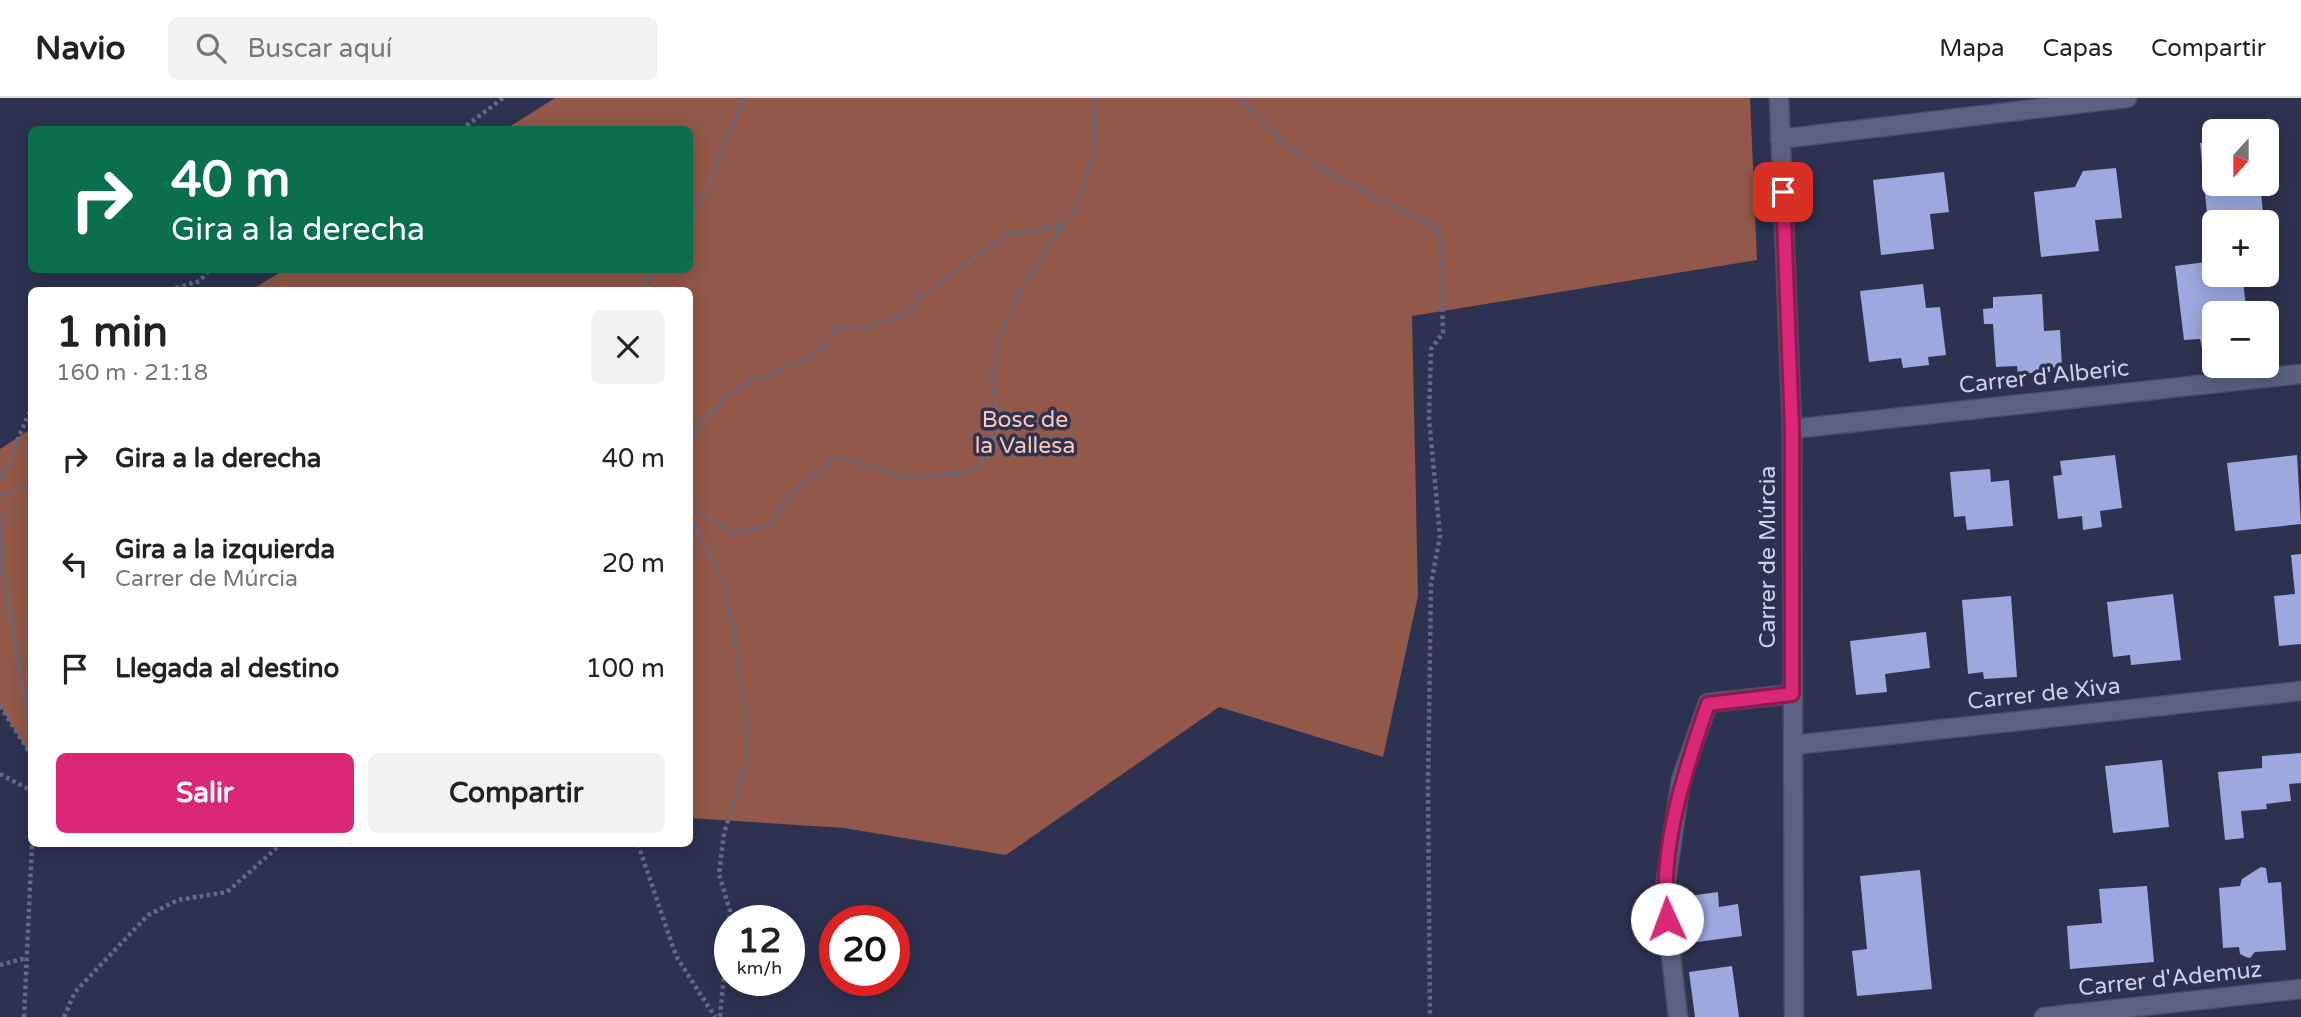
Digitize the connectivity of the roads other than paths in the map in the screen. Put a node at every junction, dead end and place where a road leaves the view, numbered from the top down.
1 (1779, 98) edge
2 (2127, 98) edge
3 (1780, 139) junction
4 (2301, 374) edge
5 (1792, 429) junction
6 (2301, 691) edge
7 (1792, 694) junction
8 (1793, 745) junction
9 (2301, 989) edge
10 (1678, 1017) edge
11 (1794, 1017) edge
12 (2044, 1017) edge

1 - 3 street, Carrer de Múrcia
2 - 3 street
3 - 5 street, Carrer de Múrcia
4 - 5 street, Carrer d'Alberic
5 - 7 street, Carrer de Múrcia
6 - 8 street, Carrer de Xiva
7 - 8 street, Carrer de Múrcia
7 - 10 street
8 - 11 street, Carrer de Múrcia
9 - 12 street, Carrer d'Ademuz

